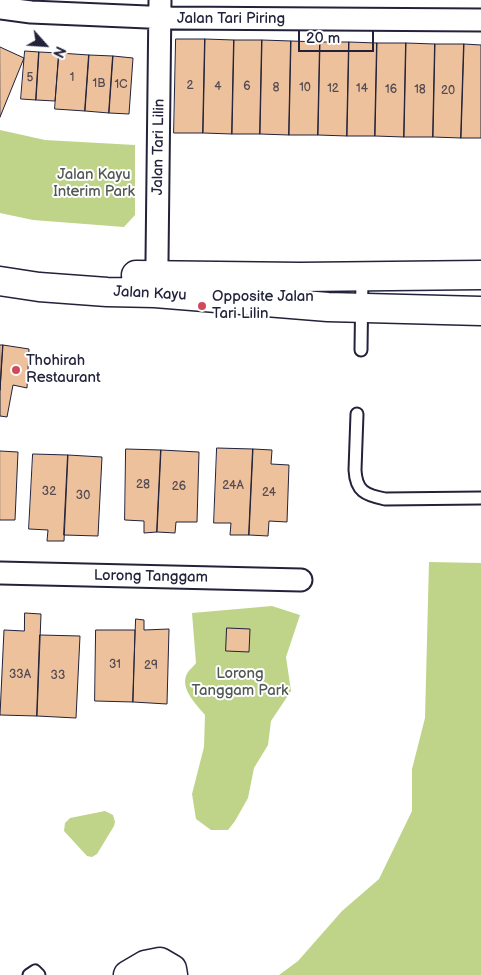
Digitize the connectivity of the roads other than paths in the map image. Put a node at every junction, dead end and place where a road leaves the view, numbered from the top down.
1 (0, 8) edge
2 (160, 9) edge
3 (481, 20) edge
4 (0, 264) edge
5 (481, 275) edge
6 (362, 277) junction
7 (0, 280) edge
8 (155, 284) junction
9 (362, 308) junction
10 (481, 311) edge
11 (360, 350) dead end
12 (357, 414) dead end
13 (481, 498) edge
14 (0, 573) edge
15 (301, 580) dead end
16 (29, 975) edge
17 (39, 975) edge
18 (128, 975) edge
19 (173, 975) edge

1 - 2 street, Jalan Tari Piring
2 - 3 street, Jalan Tari Piring
2 - 8 street, Jalan Tari Lilin
4 - 8 main road, Jalan Kayu
5 - 6 main road, Jalan Kayu
6 - 8 main road, Jalan Kayu
6 - 9 lane
7 - 8 main road, Jalan Kayu
8 - 9 main road, Jalan Kayu
9 - 10 main road, Jalan Kayu
9 - 11 lane
12 - 13 lane
14 - 15 street, Lorong Tanggam
16 - 17 lane
18 - 19 main road

